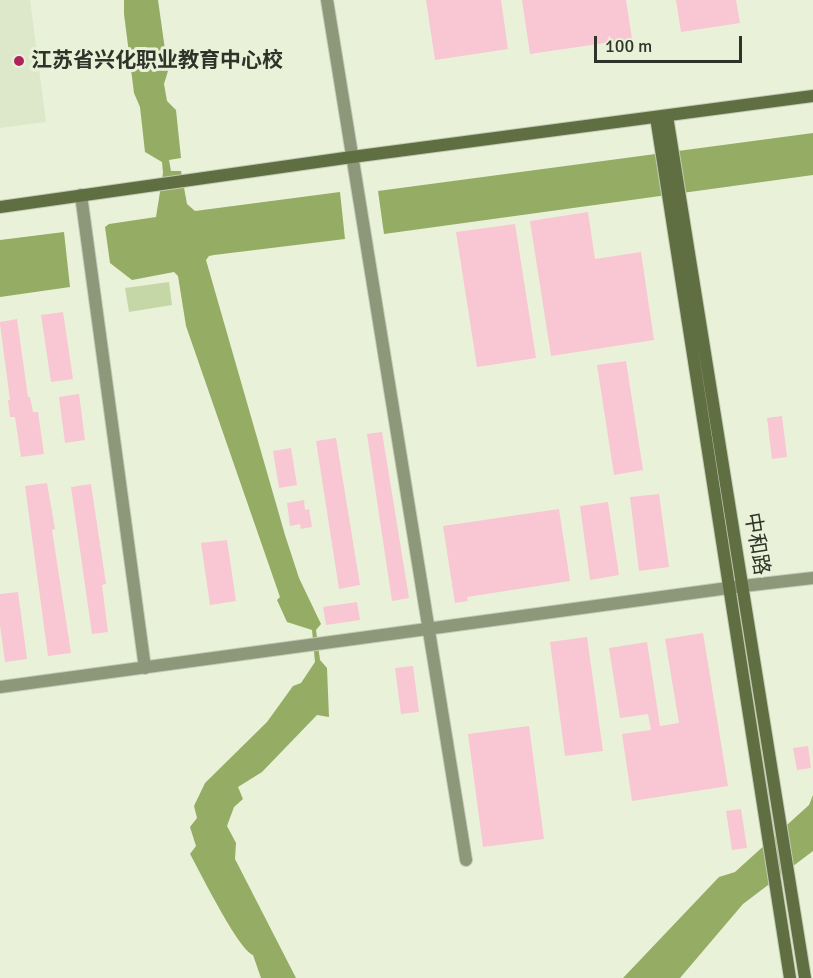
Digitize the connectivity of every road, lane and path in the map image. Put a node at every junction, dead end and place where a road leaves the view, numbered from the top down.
1 (327, 0) edge
2 (813, 96) edge
3 (662, 116) junction
4 (352, 157) junction
5 (81, 195) junction
6 (0, 207) edge
7 (813, 578) edge
8 (737, 587) junction
9 (429, 630) junction
10 (145, 668) junction
11 (0, 687) edge
12 (466, 860) dead end
13 (790, 978) edge
14 (805, 978) edge

1 - 4 street
2 - 3 main road
3 - 4 main road
3 - 8 main road, 中和路
4 - 5 main road
4 - 9 street
5 - 6 main road
5 - 10 street
7 - 8 street
8 - 9 street
8 - 13 main road, 中和路
8 - 14 main road, 中和路
9 - 10 street
9 - 12 street
10 - 11 street

